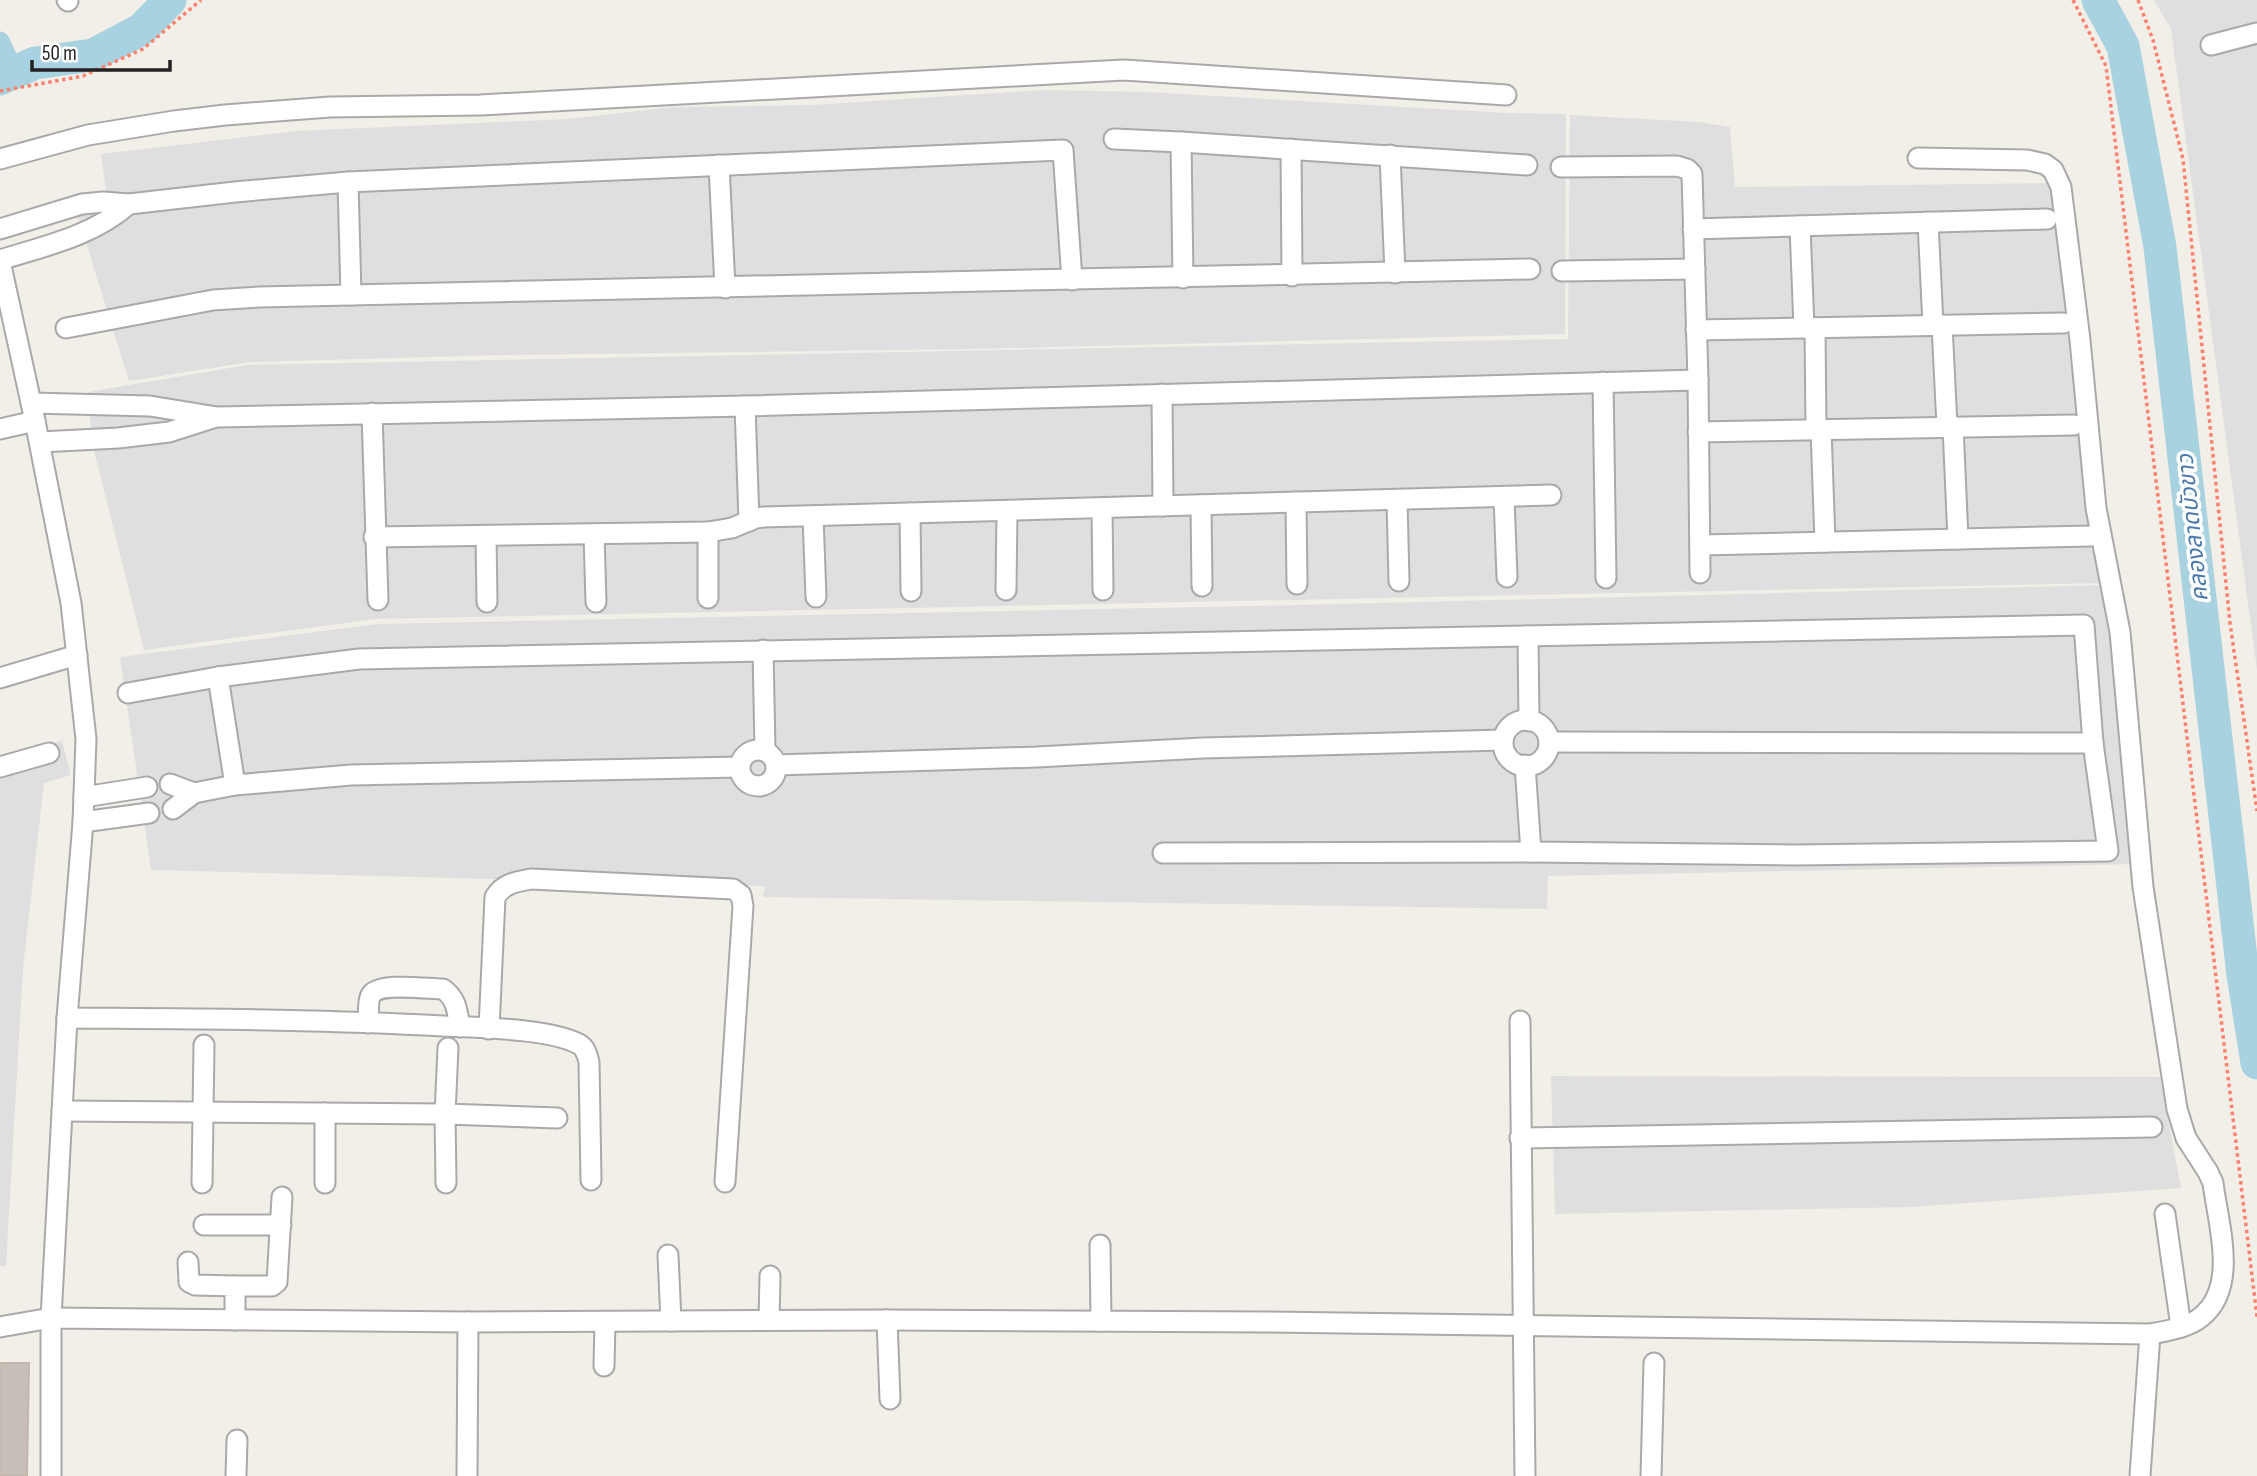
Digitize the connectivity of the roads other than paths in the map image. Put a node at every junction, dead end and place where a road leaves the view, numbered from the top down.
1 (2257, 33) edge
2 (2211, 45) dead end
3 (1506, 95) dead end
4 (1114, 139) dead end
5 (1181, 142) junction
6 (1291, 149) junction
7 (1390, 156) junction
8 (1918, 158) dead end
9 (0, 159) edge
10 (719, 165) junction
11 (1527, 165) dead end
12 (1561, 167) dead end
13 (348, 182) junction
14 (130, 204) junction
15 (2047, 219) dead end
16 (1928, 222) junction
17 (1800, 226) junction
18 (0, 229) edge
19 (1693, 229) junction
20 (0, 260) edge
21 (1695, 268) junction
22 (1530, 269) dead end
23 (1562, 271) dead end
24 (1395, 273) junction
25 (1292, 276) junction
26 (1183, 278) junction
27 (1073, 280) junction
28 (725, 288) junction
29 (351, 295) junction
30 (2064, 323) dead end
31 (1937, 325) junction
32 (66, 328) dead end
33 (1809, 328) junction
34 (1696, 330) junction
35 (1698, 380) junction
36 (1603, 382) junction
37 (1162, 394) junction
38 (746, 406) junction
39 (33, 412) junction
40 (372, 413) junction
41 (217, 417) junction
42 (2074, 425) dead end
43 (1950, 426) junction
44 (0, 429) edge
45 (1819, 429) junction
46 (1698, 432) junction
47 (40, 442) junction
48 (1551, 495) dead end
49 (1504, 498) junction
50 (1396, 500) junction
51 (1296, 502) junction
52 (1201, 505) junction
53 (1163, 506) junction
54 (1102, 508) junction
55 (1007, 511) junction
56 (911, 513) junction
57 (813, 516) junction
58 (749, 521) junction
59 (708, 532) junction
60 (594, 534) junction
61 (486, 536) junction
62 (2091, 536) dead end
63 (374, 537) junction
64 (1958, 539) junction
65 (1825, 542) junction
66 (1700, 545) junction
67 (1700, 573) dead end
68 (1507, 577) dead end
69 (1606, 578) dead end
70 (1399, 581) dead end
71 (1297, 584) dead end
72 (1202, 586) dead end
73 (1006, 590) dead end
74 (1103, 590) dead end
75 (911, 591) dead end
76 (816, 597) dead end
77 (708, 598) dead end
78 (377, 600) dead end
79 (487, 602) dead end
80 (596, 602) dead end
81 (1528, 636) junction
82 (763, 650) junction
83 (77, 655) junction
84 (218, 677) junction
85 (0, 678) edge
86 (128, 693) dead end
87 (1529, 720) junction
88 (1503, 740) junction
89 (1549, 742) junction
90 (2093, 743) junction
91 (49, 753) dead end
92 (771, 758) junction
93 (1525, 765) junction
94 (0, 767) edge
95 (739, 767) junction
96 (170, 784) dead end
97 (235, 785) junction
98 (147, 787) dead end
99 (194, 793) junction
100 (84, 797) junction
101 (173, 809) dead end
102 (149, 813) dead end
103 (83, 821) junction
104 (1531, 852) junction
105 (1163, 853) dead end
106 (67, 1018) junction
107 (1520, 1021) dead end
108 (368, 1023) junction
109 (460, 1027) junction
110 (489, 1029) junction
111 (204, 1045) dead end
112 (448, 1048) dead end
113 (62, 1111) junction
114 (202, 1112) junction
115 (325, 1113) junction
116 (445, 1114) junction
117 (556, 1118) dead end
118 (2152, 1127) dead end
119 (1520, 1138) junction
120 (591, 1180) dead end
121 (725, 1182) dead end
122 (202, 1183) dead end
123 (325, 1183) dead end
124 (446, 1183) dead end
125 (282, 1197) dead end
126 (2165, 1214) dead end
127 (204, 1225) dead end
128 (281, 1225) junction
129 (1100, 1245) dead end
130 (668, 1255) dead end
131 (188, 1262) dead end
132 (770, 1276) dead end
133 (235, 1286) junction
134 (51, 1318) junction
135 (235, 1320) junction
136 (887, 1320) junction
137 (671, 1321) junction
138 (769, 1321) junction
139 (1101, 1321) junction
140 (468, 1322) junction
141 (605, 1322) junction
142 (1523, 1326) junction
143 (0, 1327) edge
144 (2181, 1327) junction
145 (2150, 1335) junction
146 (1654, 1363) dead end
147 (604, 1366) dead end
148 (890, 1399) dead end
149 (237, 1440) dead end
150 (51, 1476) edge
151 (236, 1476) edge
152 (467, 1476) edge
153 (1525, 1476) edge
154 (1651, 1476) edge
155 (2140, 1476) edge

1 - 2 street
3 - 9 street
4 - 5 street
5 - 6 street
5 - 26 street
6 - 7 street
6 - 25 street
7 - 11 street
7 - 24 street
8 - 144 street
10 - 13 street
10 - 27 street
10 - 28 street
12 - 19 street
13 - 14 street
13 - 29 street
14 - 18 street
14 - 20 street
15 - 16 street
16 - 17 street
16 - 31 street
17 - 19 street
17 - 33 street
19 - 21 street
20 - 39 street
21 - 23 street
21 - 34 street
22 - 24 street
24 - 25 street
25 - 26 street
26 - 27 street
27 - 28 street
28 - 29 street
29 - 32 street
30 - 31 street
31 - 33 street
31 - 43 street
33 - 34 street
33 - 45 street
34 - 35 street
35 - 36 street
35 - 46 street
36 - 37 street
36 - 69 street
37 - 38 street
37 - 53 street
38 - 40 street
38 - 58 street
39 - 41 street
39 - 44 street
39 - 47 street
40 - 41 street
40 - 63 street
41 - 47 street
42 - 43 street
43 - 45 street
43 - 64 street
45 - 46 street
45 - 65 street
46 - 66 street
47 - 83 street
48 - 49 street
49 - 50 street
49 - 68 street
50 - 51 street
50 - 70 street
51 - 52 street
51 - 71 street
52 - 53 street
52 - 72 street
53 - 54 street
54 - 55 street
54 - 74 street
55 - 56 street
55 - 73 street
56 - 57 street
56 - 75 street
57 - 58 street
57 - 76 street
58 - 59 street
59 - 60 street
59 - 77 street
60 - 61 street
60 - 80 street
61 - 63 street
61 - 79 street
62 - 64 street
63 - 78 street
64 - 65 street
65 - 66 street
66 - 67 street
81 - 82 street
81 - 87 street
81 - 90 street
82 - 84 street
82 - 92 street
83 - 85 street
83 - 100 street
84 - 86 street
84 - 97 street
87 - 88 street
87 - 89 street
88 - 92 street
88 - 93 street
89 - 90 street
89 - 93 street
90 - 104 street
91 - 94 street
92 - 95 street
92 - 95 street
93 - 104 street
95 - 97 street
96 - 99 street
97 - 99 street
98 - 100 street
99 - 101 street
100 - 103 street
102 - 103 street
103 - 106 street
104 - 105 street
106 - 108 street
106 - 113 street
107 - 119 street
108 - 109 street
108 - 109 street
109 - 110 street
110 - 120 street
110 - 121 street
111 - 114 street
112 - 116 street
113 - 114 street
113 - 134 street
114 - 115 street
114 - 122 street
115 - 116 street
115 - 123 street
116 - 117 street
116 - 124 street
118 - 119 street
119 - 142 street
125 - 128 street
126 - 144 street
127 - 128 street
128 - 133 street
129 - 139 street
130 - 137 street
131 - 133 street
132 - 138 street
133 - 135 street
134 - 135 street
134 - 143 street
134 - 150 street
135 - 140 street
136 - 138 street
136 - 139 street
136 - 148 street
137 - 138 street
137 - 141 street
139 - 142 street
140 - 141 street
140 - 152 street
141 - 147 street
142 - 145 street
142 - 153 street
144 - 145 street
145 - 155 street
146 - 154 street
149 - 151 street

